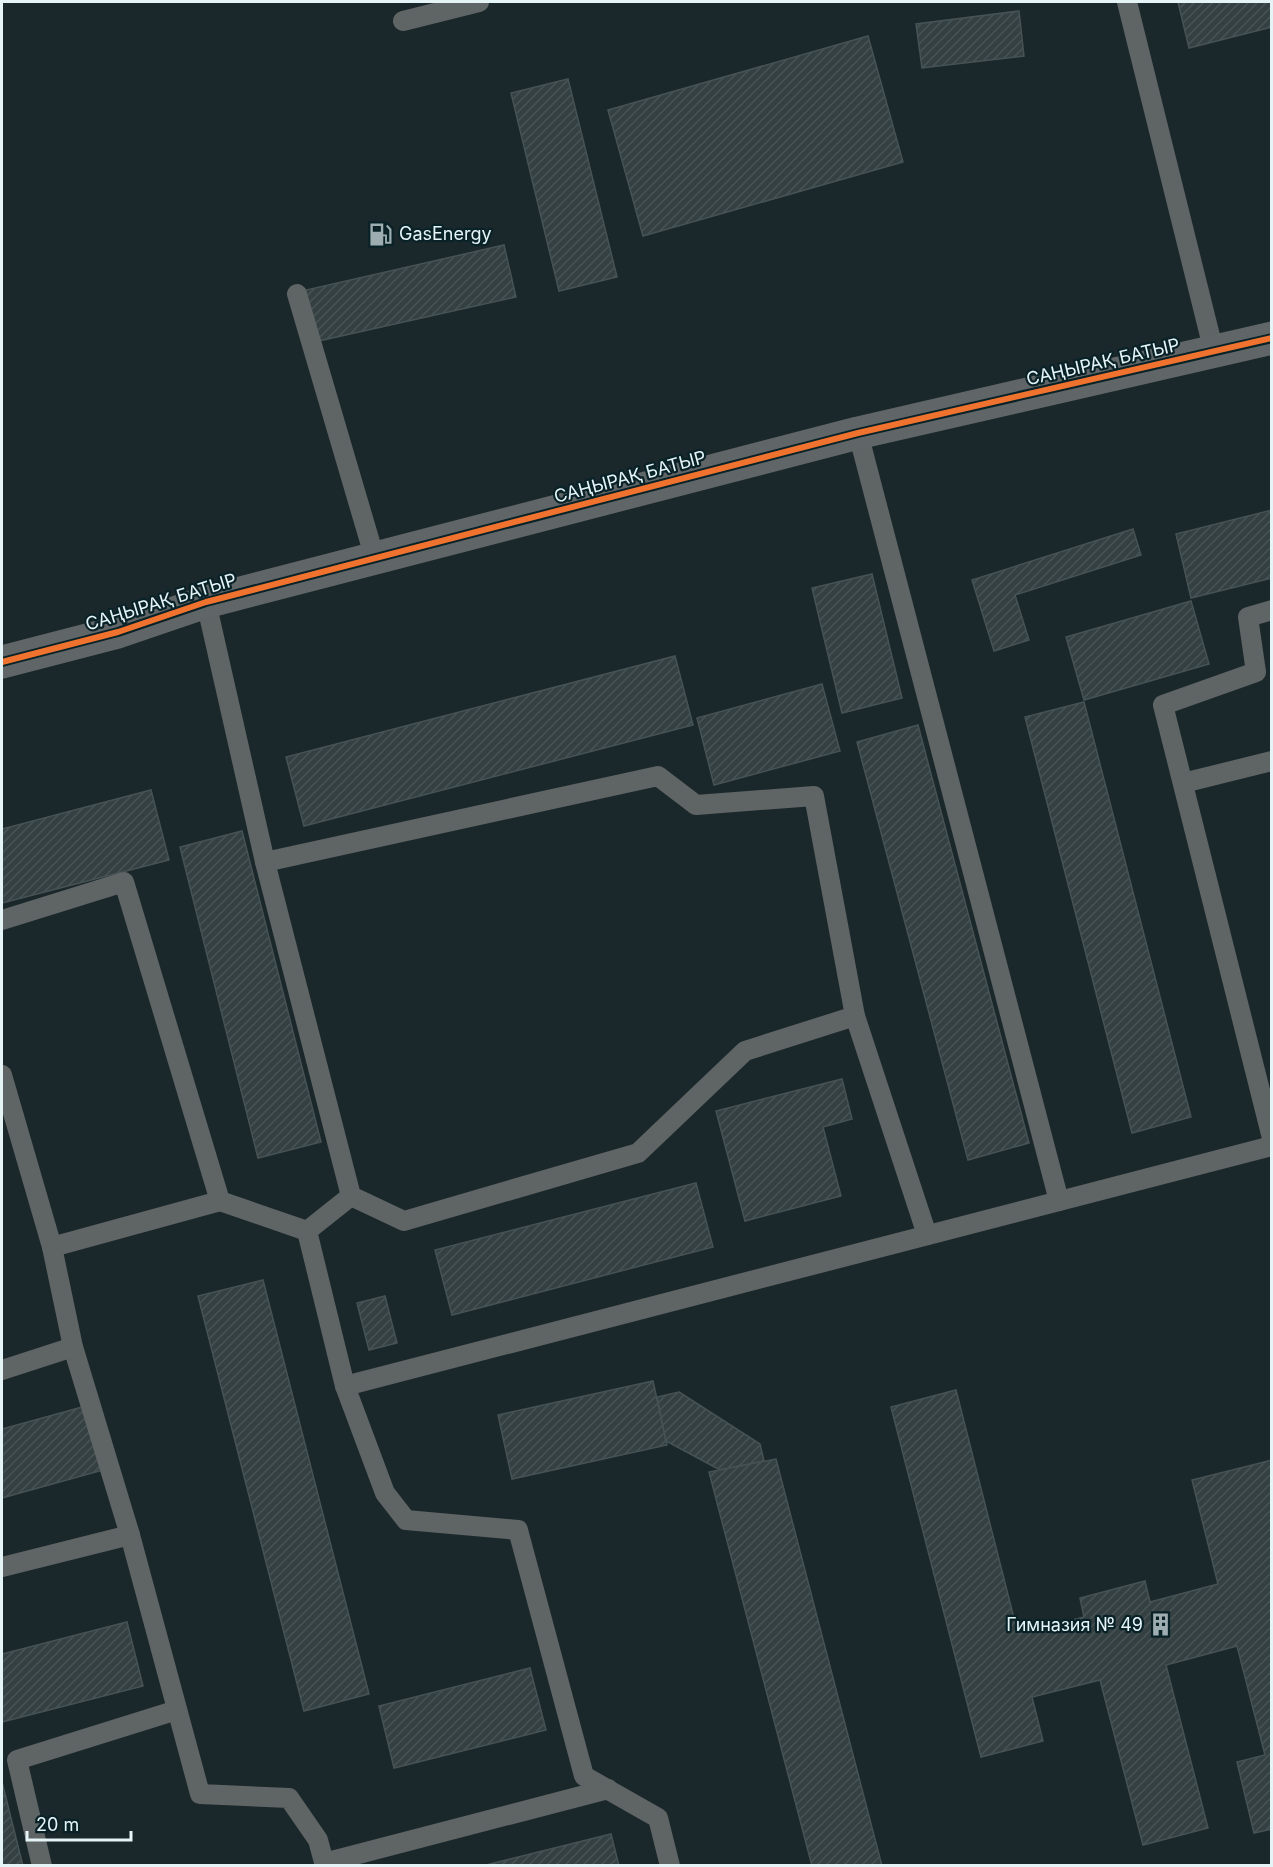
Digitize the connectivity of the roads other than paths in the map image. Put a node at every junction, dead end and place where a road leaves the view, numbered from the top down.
1 (479, 2) edge
2 (1128, 2) edge
3 (403, 21) dead end
4 (297, 294) dead end
5 (1272, 338) edge
6 (1214, 352) junction
7 (858, 433) junction
8 (375, 559) junction
9 (206, 602) junction
10 (1272, 610) edge
11 (2, 662) edge
12 (1272, 761) edge
13 (1183, 783) junction
14 (265, 862) junction
15 (2, 920) edge
16 (855, 1016) junction
17 (2, 1075) edge
18 (1272, 1138) edge
19 (1272, 1146) edge
20 (351, 1196) junction
21 (220, 1201) junction
22 (1059, 1201) junction
23 (307, 1231) junction
24 (927, 1235) junction
25 (52, 1247) junction
26 (73, 1347) junction
27 (2, 1370) edge
28 (345, 1386) junction
29 (130, 1535) junction
30 (2, 1567) edge
31 (177, 1710) junction
32 (608, 1789) junction
33 (324, 1864) edge
34 (42, 1866) edge
35 (670, 1866) edge

1 - 3 lane
2 - 6 lane
4 - 8 lane
5 - 6 street, САҢЫРАҚ БАТЫР
6 - 7 street, САҢЫРАҚ БАТЫР
7 - 8 street, САҢЫРАҚ БАТЫР
7 - 22 lane
8 - 9 street, САҢЫРАҚ БАТЫР
9 - 11 street, САҢЫРАҚ БАТЫР
9 - 14 lane
10 - 13 lane
12 - 13 lane
13 - 18 lane
14 - 16 lane
14 - 20 lane
15 - 21 lane
16 - 20 lane
16 - 24 lane
17 - 25 lane
19 - 22 lane
20 - 23 lane
21 - 23 lane
21 - 25 lane
22 - 24 lane
23 - 28 lane
24 - 28 lane
25 - 26 lane
26 - 27 lane
26 - 29 lane
28 - 32 lane
29 - 30 lane
29 - 31 lane
31 - 33 lane
31 - 34 lane
32 - 33 lane
32 - 35 lane

